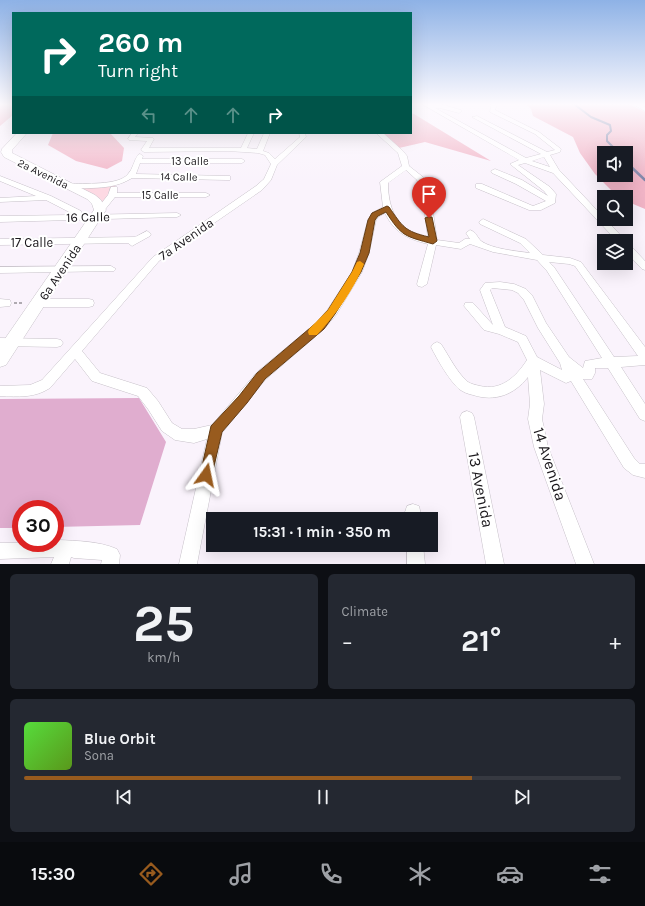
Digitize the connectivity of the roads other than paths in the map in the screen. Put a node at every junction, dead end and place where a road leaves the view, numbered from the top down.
1 (470, 130) edge
2 (502, 130) edge
3 (531, 130) edge
4 (21, 134) edge
5 (134, 134) edge
6 (251, 134) edge
7 (267, 134) edge
8 (302, 134) edge
9 (380, 134) edge
10 (146, 148) junction
11 (243, 150) junction
12 (260, 151) junction
13 (546, 154) junction
14 (524, 160) junction
15 (137, 161) junction
16 (242, 161) dead end
17 (274, 164) junction
18 (406, 167) junction
19 (495, 171) dead end
20 (556, 172) junction
21 (131, 176) junction
22 (0, 178) edge
23 (227, 178) dead end
24 (533, 178) junction
25 (119, 182) junction
26 (519, 182) junction
27 (69, 186) junction
28 (479, 186) dead end
29 (113, 195) junction
30 (48, 198) junction
31 (0, 200) edge
32 (196, 200) dead end
33 (552, 201) junction
34 (387, 208) junction
35 (98, 214) junction
36 (74, 217) junction
37 (0, 219) edge
38 (168, 219) dead end
39 (483, 222) dead end
40 (470, 233) dead end
41 (147, 234) dead end
42 (615, 234) edge
43 (136, 240) junction
44 (433, 241) junction
45 (0, 242) edge
46 (80, 242) junction
47 (478, 243) junction
48 (127, 246) dead end
49 (633, 254) edge
50 (541, 258) junction
51 (645, 267) edge
52 (61, 269) junction
53 (111, 269) dead end
54 (0, 270) edge
55 (422, 284) dead end
56 (33, 303) junction
57 (89, 304) dead end
58 (469, 306) dead end
59 (501, 330) junction
60 (6, 342) edge
61 (57, 343) dead end
62 (437, 347) dead end
63 (75, 350) junction
64 (645, 356) edge
65 (0, 360) edge
66 (533, 360) junction
67 (645, 360) edge
68 (565, 361) junction
69 (611, 362) junction
70 (0, 391) edge
71 (645, 415) edge
72 (467, 417) dead end
73 (216, 430) junction
74 (645, 471) edge
75 (0, 551) edge
76 (415, 552) edge
77 (63, 557) edge
78 (111, 560) edge
79 (188, 564) edge
80 (416, 564) edge
81 (495, 564) edge
82 (585, 564) edge

1 - 14 street
2 - 13 street
3 - 13 street
4 - 27 main road, 2a Avenida
5 - 10 street
6 - 11 street
7 - 12 street
8 - 17 street, 7a Avenida
9 - 18 street
10 - 11 street
10 - 15 street
11 - 12 street
12 - 17 street
13 - 14 street
13 - 20 street
14 - 20 street
14 - 24 street
15 - 16 street, 13 Calle
15 - 21 street
17 - 63 street, 7a Avenida
18 - 34 street
18 - 44 street
19 - 26 street
20 - 42 street
21 - 23 street, 14 Calle
21 - 25 street
22 - 30 street
24 - 26 street
24 - 33 street
25 - 27 street
25 - 29 street, 6a Avenida
26 - 33 street
27 - 35 main road, 2a Avenida
28 - 33 street
29 - 32 street, 15 Calle
29 - 35 street, 6a Avenida
30 - 31 street
30 - 36 street
34 - 44 street
34 - 73 street
35 - 36 street, 16 Calle
35 - 38 street, 16 Calle
35 - 46 main road, 6a Avenida
36 - 37 street, 16 Calle
39 - 50 street
40 - 47 street
41 - 43 street
43 - 46 street, 17 Calle
43 - 48 street
44 - 47 street
44 - 55 street
45 - 46 street, 17 Calle
46 - 52 main road, 6a Avenida
47 - 50 street
49 - 51 street
50 - 64 street
50 - 69 street
52 - 53 street
52 - 54 street
52 - 56 main road, 6a Avenida
56 - 57 street
56 - 60 main road, 6a Avenida
58 - 59 street
59 - 66 street, 14 Avenida
59 - 68 street
60 - 61 street
60 - 65 main road, 6a Avenida
62 - 66 street
63 - 70 street, 7a Avenida
63 - 73 street
66 - 68 street
66 - 82 street, 14 Avenida
67 - 69 street
68 - 69 street
68 - 74 street
69 - 71 street
72 - 81 street, 13 Avenida
73 - 79 street
75 - 77 street
76 - 80 street
77 - 78 street

